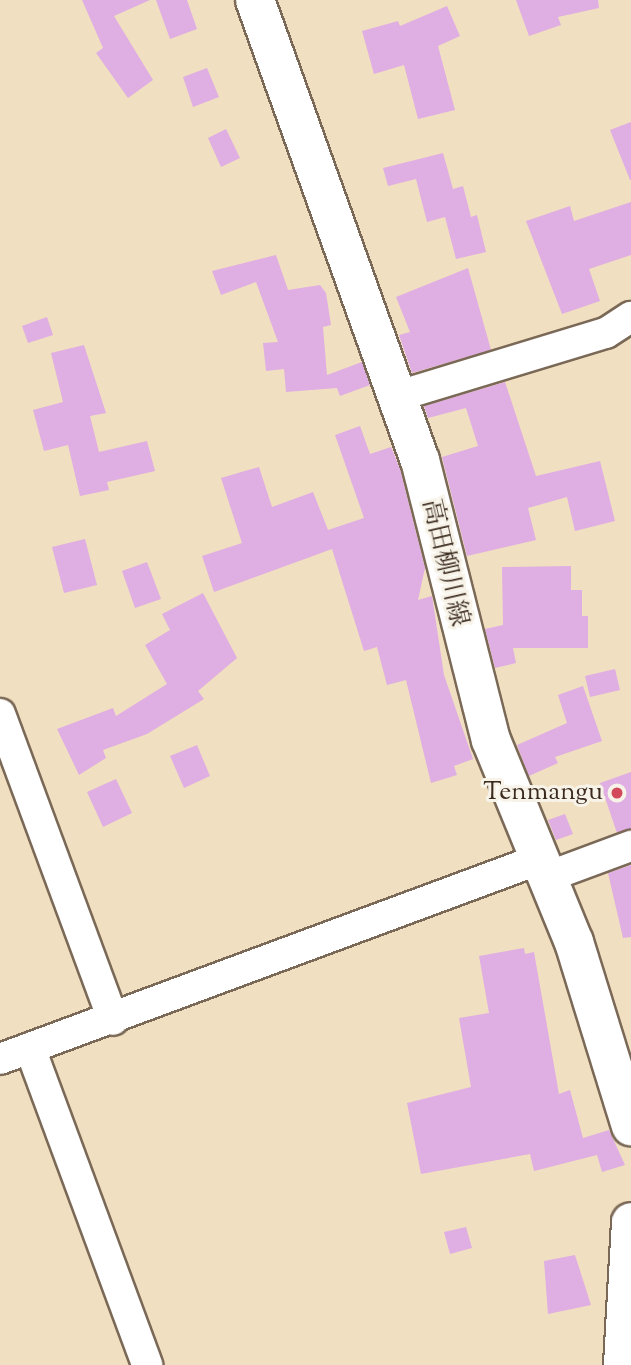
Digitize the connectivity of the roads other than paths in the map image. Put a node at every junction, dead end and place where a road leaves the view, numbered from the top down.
1 (255, 0) edge
2 (631, 317) edge
3 (398, 396) junction
4 (0, 714) edge
5 (631, 846) edge
6 (543, 868) junction
7 (113, 1020) junction
8 (30, 1048) junction
9 (0, 1059) edge
10 (631, 1126) edge
11 (631, 1222) edge
12 (147, 1365) edge
13 (624, 1365) edge

1 - 3 main road, 高田柳川線
2 - 3 street
3 - 6 main road, 高田柳川線
4 - 7 street
5 - 6 street
6 - 7 street
6 - 10 main road, 高田柳川線
7 - 8 street
8 - 9 street
8 - 12 street
11 - 13 main road

